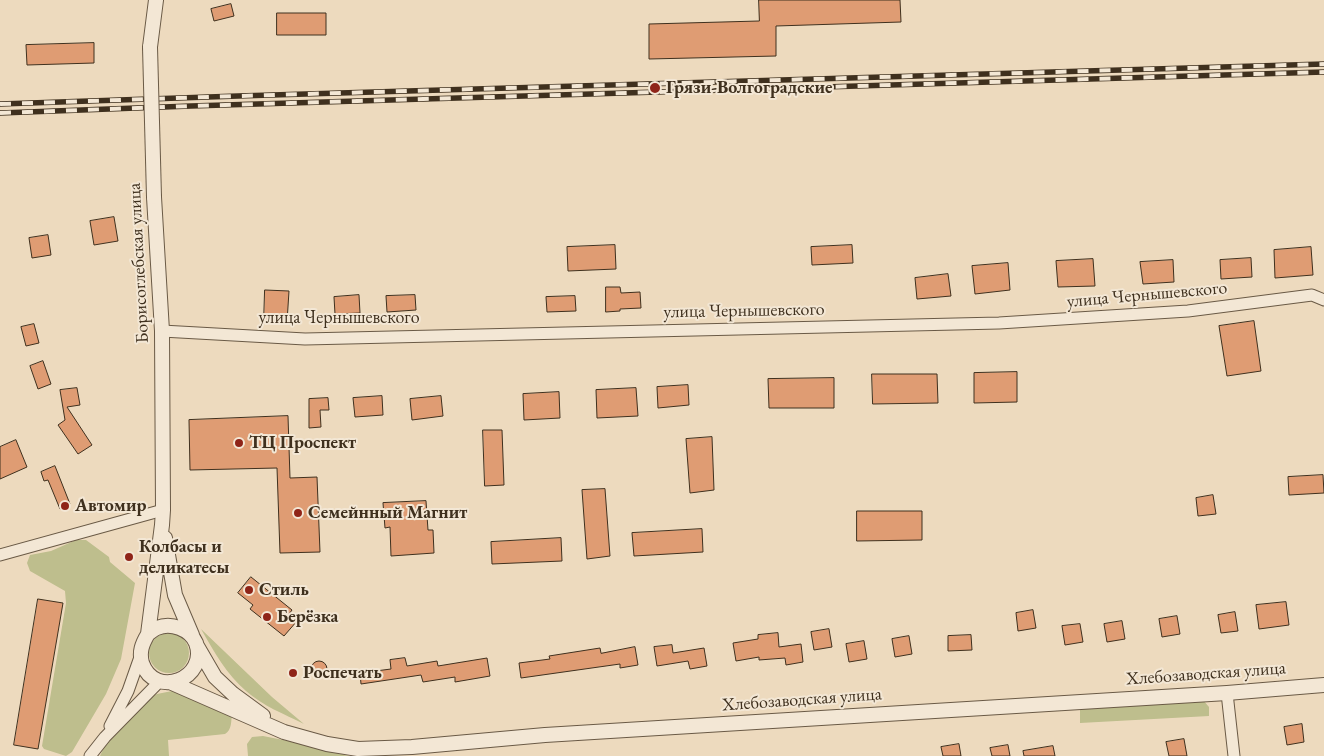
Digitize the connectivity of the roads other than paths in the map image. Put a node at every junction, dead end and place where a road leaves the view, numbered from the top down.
1 (156, 0) edge
2 (1324, 300) edge
3 (162, 331) junction
4 (163, 510) junction
5 (162, 525) junction
6 (0, 555) edge
7 (148, 634) junction
8 (194, 640) junction
9 (140, 657) junction
10 (166, 682) junction
11 (1324, 685) edge
12 (1228, 693) junction
13 (284, 732) junction
14 (105, 737) junction
15 (90, 756) edge
16 (1234, 756) edge

1 - 3 street, Борисоглебская улица, bridge
2 - 3 street, улица Чернышевского
3 - 4 street, Борисоглебская улица
4 - 5 street, Борисоглебская улица
4 - 6 street
5 - 7 street
5 - 8 street
7 - 8 street
7 - 9 street
8 - 10 street
8 - 13 street
9 - 10 street
9 - 14 street
10 - 13 street
10 - 14 street
11 - 12 street, Хлебозаводская улица
12 - 13 street, Хлебозаводская улица
12 - 16 street
14 - 15 street

